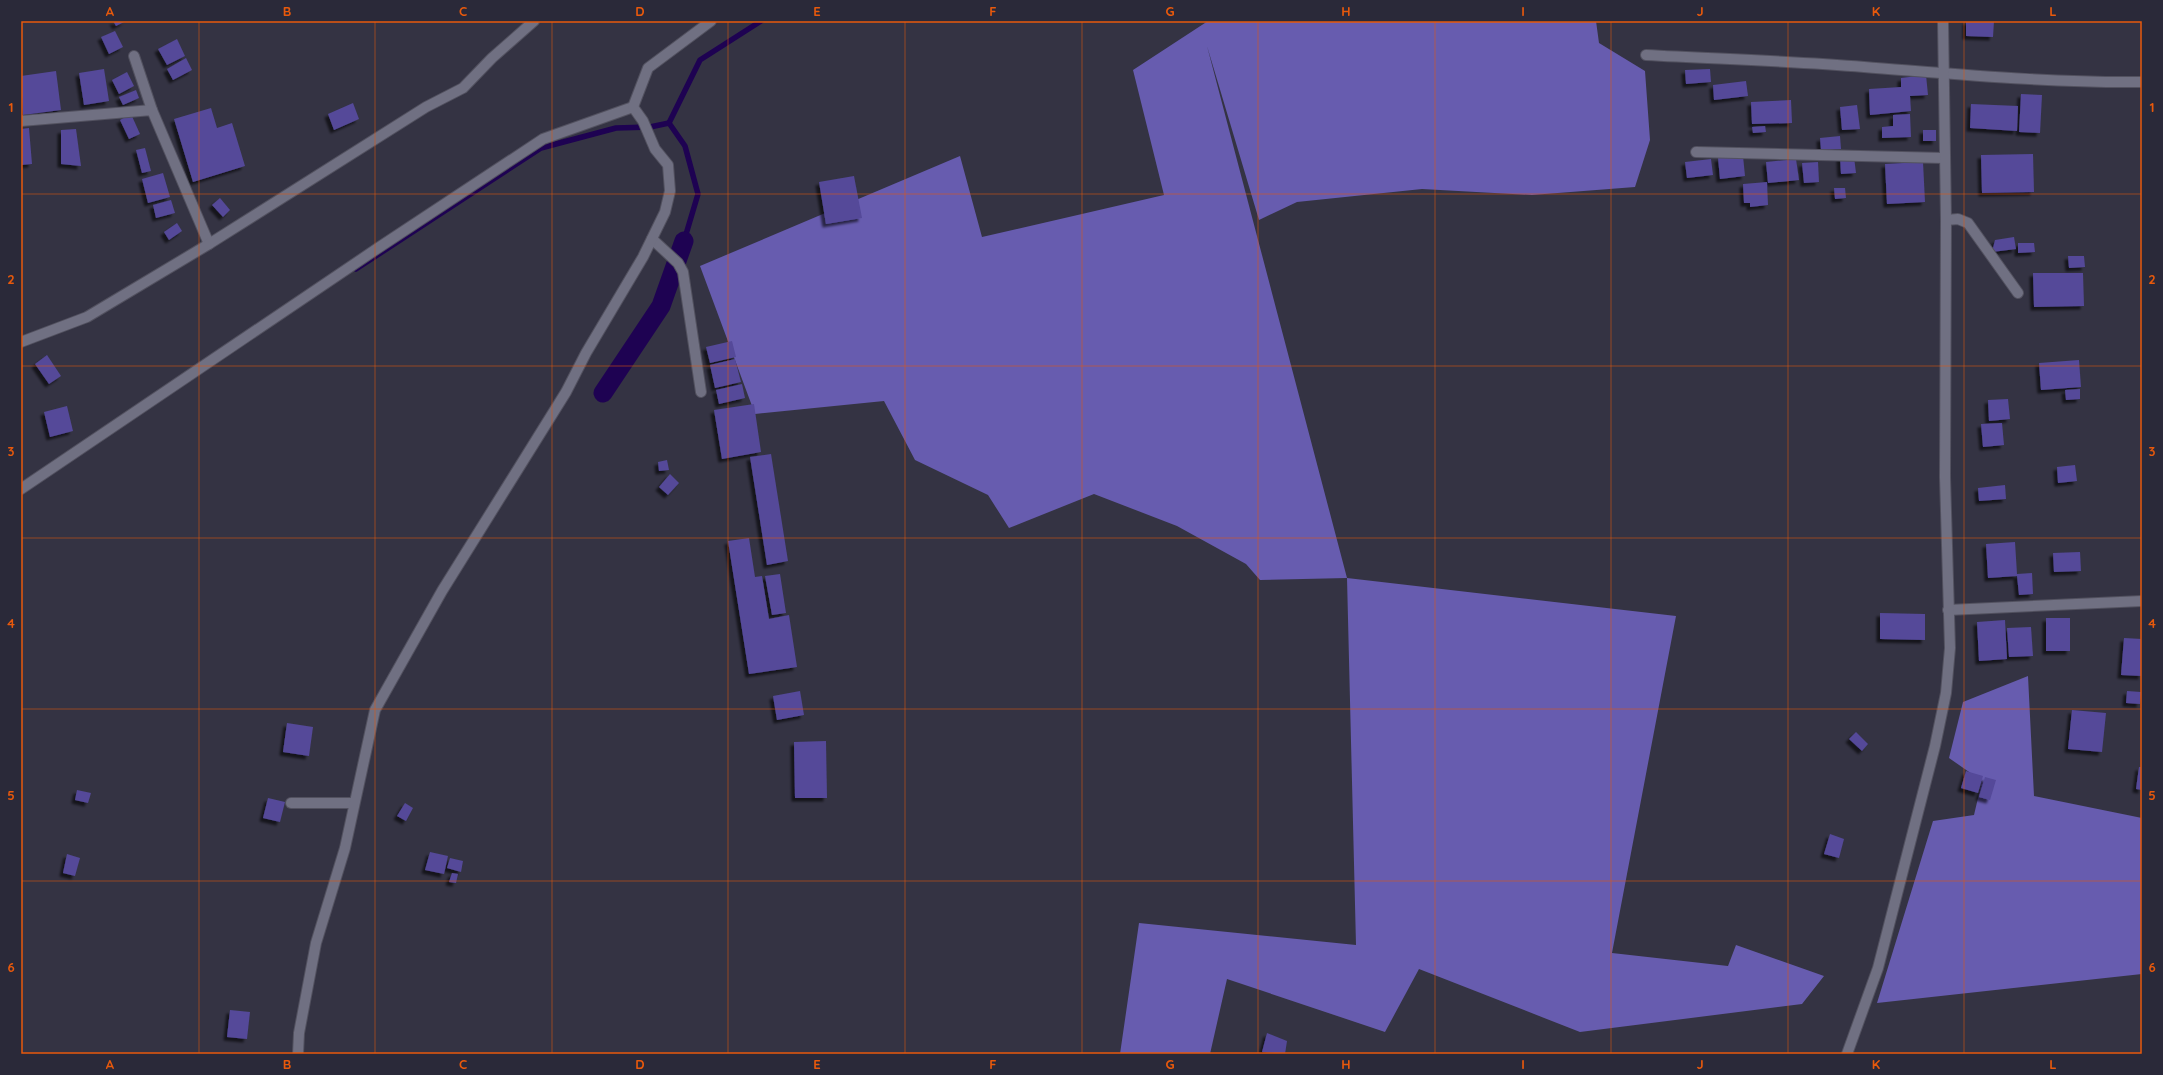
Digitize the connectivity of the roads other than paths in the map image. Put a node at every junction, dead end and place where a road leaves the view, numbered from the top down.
1 (534, 21) edge
2 (711, 21) edge
3 (1943, 21) edge
4 (1646, 55) dead end
5 (134, 56) dead end
6 (1942, 75) junction
7 (2142, 82) edge
8 (633, 107) junction
9 (152, 110) junction
10 (21, 121) edge
11 (1696, 152) dead end
12 (1944, 158) junction
13 (1946, 220) junction
14 (655, 241) junction
15 (209, 244) junction
16 (2018, 293) dead end
17 (21, 342) edge
18 (702, 392) dead end
19 (21, 489) edge
20 (2142, 601) edge
21 (1948, 610) junction
22 (291, 803) dead end
23 (354, 803) junction
24 (298, 1054) edge
25 (1847, 1054) edge

1 - 15 street
2 - 8 street
3 - 6 street
4 - 6 street
5 - 9 street
6 - 7 street
6 - 12 street
8 - 14 street
8 - 19 street
9 - 10 street
9 - 15 street
11 - 12 street
12 - 13 street
13 - 16 street
13 - 21 street
14 - 18 street
14 - 23 street
15 - 17 street
20 - 21 street
21 - 25 street
22 - 23 street
23 - 24 street

